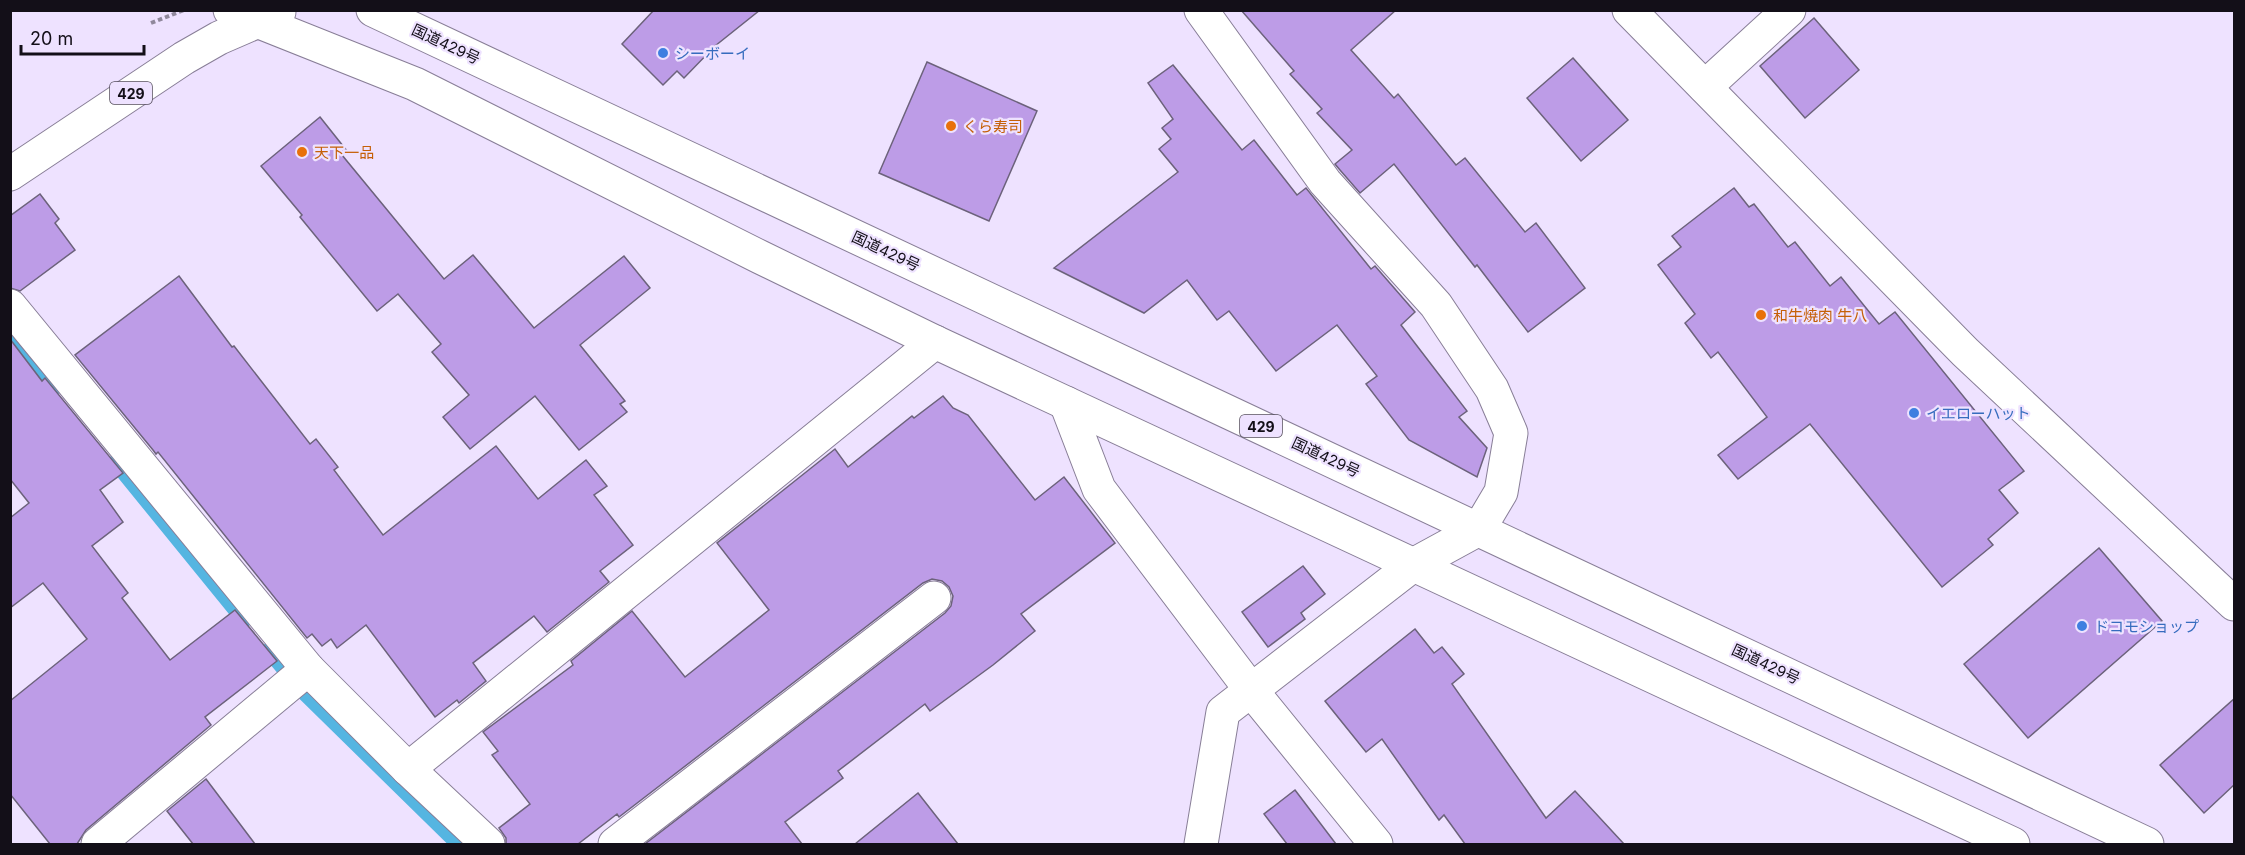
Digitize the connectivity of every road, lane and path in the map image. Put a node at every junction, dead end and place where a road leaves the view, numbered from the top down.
1 (184, 10) edge
2 (374, 10) edge
3 (1201, 10) edge
4 (1629, 10) edge
5 (1789, 10) edge
6 (257, 14) edge
7 (151, 23) dead end
8 (1705, 87) junction
9 (10, 174) edge
10 (10, 306) edge
11 (935, 342) junction
12 (1066, 404) junction
13 (1479, 529) junction
14 (1413, 565) junction
15 (934, 598) dead end
16 (2235, 604) edge
17 (298, 678) junction
18 (1251, 690) junction
19 (408, 769) junction
20 (98, 844) edge
21 (488, 844) edge
22 (615, 844) edge
23 (1201, 844) edge
24 (1376, 844) edge
25 (2013, 844) edge
26 (2147, 844) edge

1 - 7 path
2 - 13 main road, 国道429号 / 429
3 - 13 main road
4 - 8 main road
5 - 8 main road
6 - 9 main road, 429
6 - 11 main road, 429
8 - 16 main road
10 - 17 main road
11 - 12 main road, 429
11 - 19 main road
12 - 14 main road, 429
12 - 18 main road
13 - 14 main road
13 - 26 main road, 国道429号 / 429
14 - 18 main road
14 - 25 main road, 429
15 - 22 main road
17 - 19 main road
17 - 20 main road
18 - 23 main road
18 - 24 main road
19 - 21 main road

